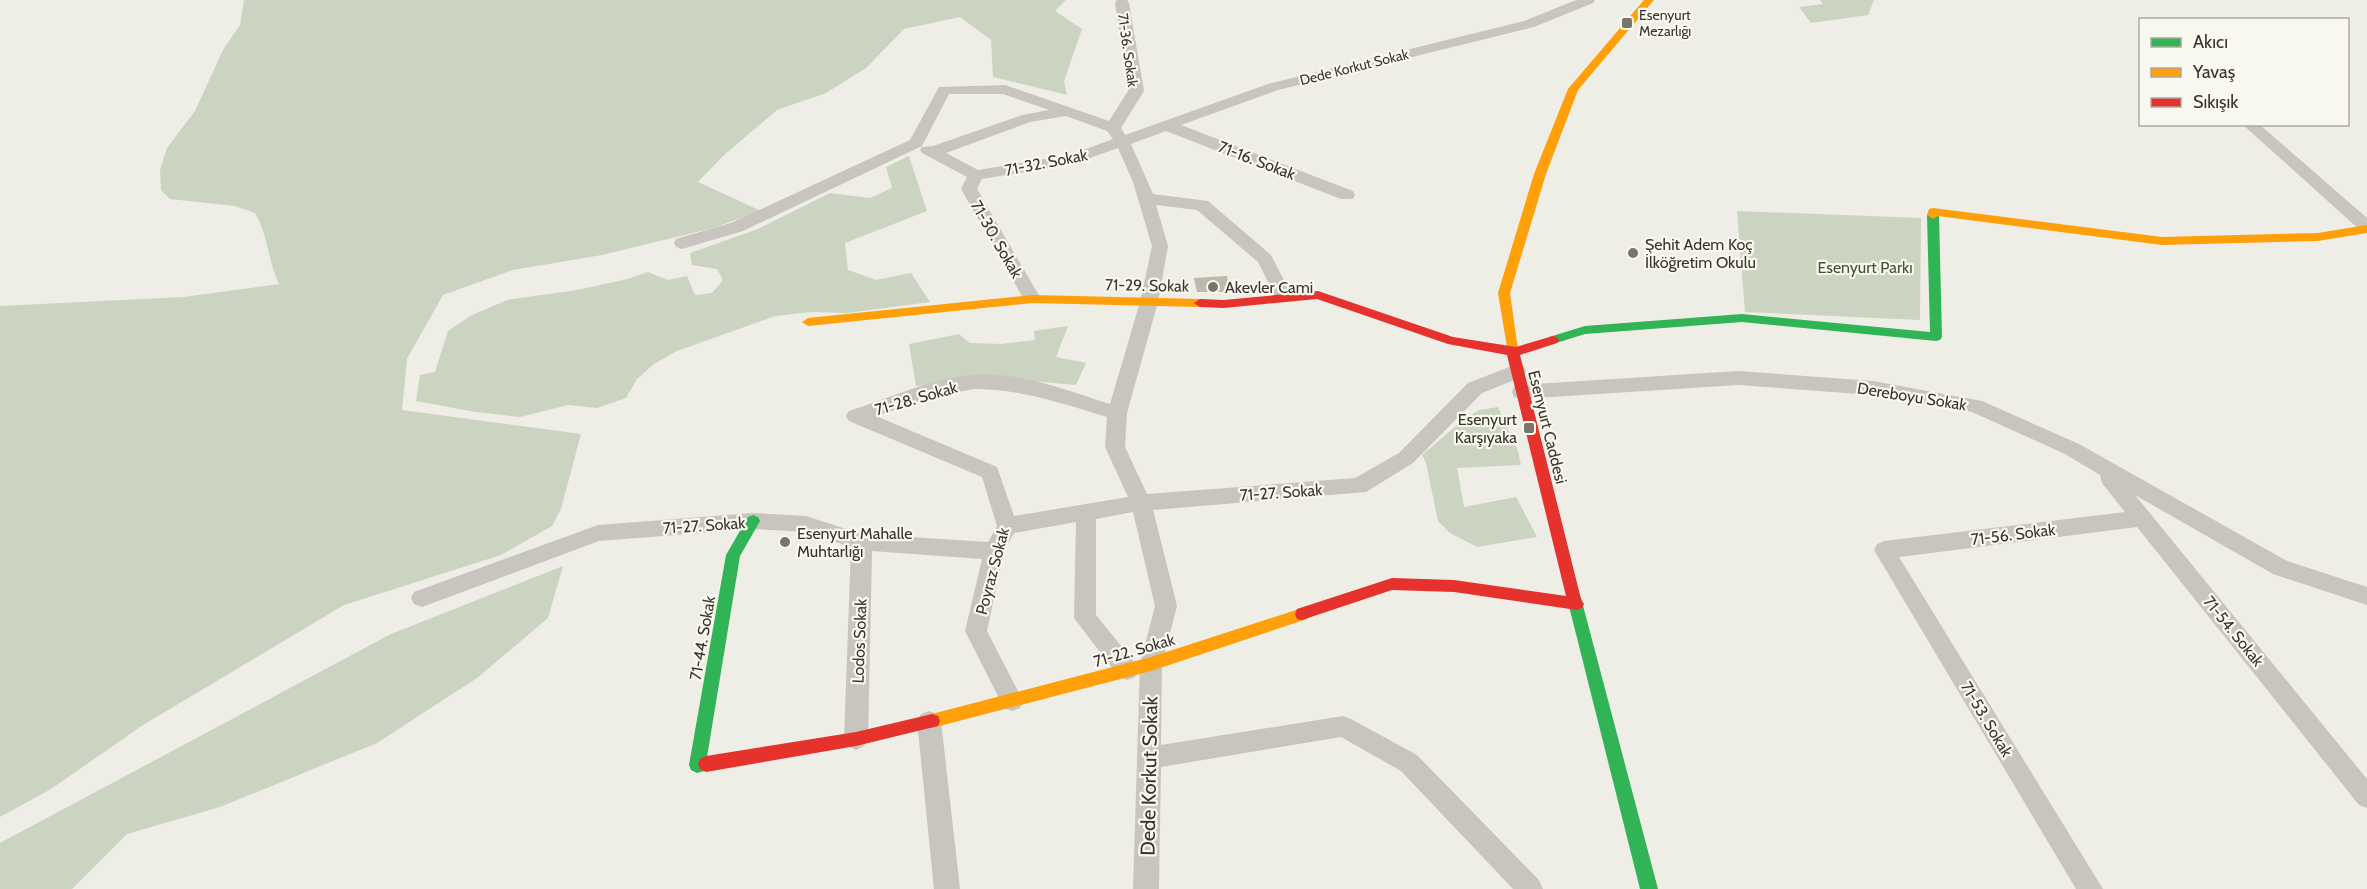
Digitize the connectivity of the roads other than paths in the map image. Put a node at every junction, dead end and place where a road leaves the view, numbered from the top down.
1 (1588, 0) edge
2 (1648, 0) edge
3 (1122, 3) dead end
4 (1069, 111) junction
5 (1168, 126) junction
6 (2251, 126) edge
7 (1118, 136) junction
8 (916, 143) junction
9 (933, 153) junction
10 (976, 175) junction
11 (1347, 195) dead end
12 (1146, 198) junction
13 (2367, 228) edge
14 (682, 243) dead end
15 (1283, 296) junction
16 (1032, 299) junction
17 (1149, 302) junction
18 (808, 322) dead end
19 (1513, 352) junction
20 (1517, 371) junction
21 (1521, 392) junction
22 (1117, 413) junction
23 (856, 416) joint
24 (2100, 466) junction
25 (1141, 503) junction
26 (1086, 511) junction
27 (2143, 518) junction
28 (753, 521) junction
29 (1007, 526) junction
30 (862, 542) junction
31 (1884, 550) joint
32 (994, 551) junction
33 (2367, 596) edge
34 (422, 598) dead end
35 (1577, 604) junction
36 (1151, 664) junction
37 (1127, 670) junction
38 (1012, 701) junction
39 (929, 721) junction
40 (856, 739) junction
41 (1149, 758) junction
42 (697, 765) joint
43 (2367, 797) edge
44 (947, 889) edge
45 (1146, 889) edge
46 (1530, 889) edge
47 (1649, 889) edge
48 (2090, 889) edge

1 - 5 street, Dede Korkut Sokak
2 - 19 street, Esenyurt Caddesi
3 - 7 street, 71-36. Sokak
4 - 7 street
4 - 8 street
4 - 9 street
5 - 7 street, Dede Korkut Sokak
5 - 11 street, 71-16. Sokak
6 - 13 street
7 - 10 street, 71-32. Sokak
7 - 12 street, Dede Korkut Sokak
8 - 9 street, 71-30. Sokak
8 - 14 street
9 - 10 street, 71-30. Sokak
10 - 16 street, 71-30. Sokak
12 - 15 street
12 - 17 street, Dede Korkut Sokak
13 - 19 street
15 - 17 street, 71-29. Sokak
15 - 19 street, 71-29. Sokak
16 - 17 street, 71-29. Sokak
16 - 18 street, 71-29. Sokak
17 - 22 street, Dede Korkut Sokak
19 - 20 street, Esenyurt Caddesi
20 - 21 street, Esenyurt Caddesi
20 - 25 street, 71-27. Sokak
21 - 24 street, Dereboyu Sokak
21 - 35 street, Esenyurt Caddesi
22 - 23 street, 71-28. Sokak
22 - 25 street, Dede Korkut Sokak
23 - 29 street, Poyraz Sokak
24 - 27 street, 71-54. Sokak
24 - 33 street, Dereboyu Sokak
25 - 26 street, 71-27. Sokak
25 - 36 street, Dede Korkut Sokak
26 - 29 street, 71-27. Sokak
26 - 37 street
27 - 31 street, 71-56. Sokak
27 - 43 street, 71-54. Sokak
28 - 30 street, 71-27. Sokak
28 - 34 street, 71-27. Sokak
28 - 42 street, 71-44. Sokak
29 - 32 street, Poyraz Sokak
30 - 32 street, 71-27. Sokak
30 - 40 street, Lodos Sokak
31 - 48 street, 71-53. Sokak
32 - 38 street, Poyraz Sokak
35 - 36 street, 71-22. Sokak
35 - 47 street, Esenyurt Caddesi
36 - 37 street, 71-22. Sokak
36 - 41 street, Dede Korkut Sokak
37 - 38 street, 71-22. Sokak
38 - 39 street, 71-22. Sokak
39 - 40 street, 71-22. Sokak
39 - 44 street
40 - 42 street, 71-22. Sokak
41 - 45 street, Dede Korkut Sokak
41 - 46 street

